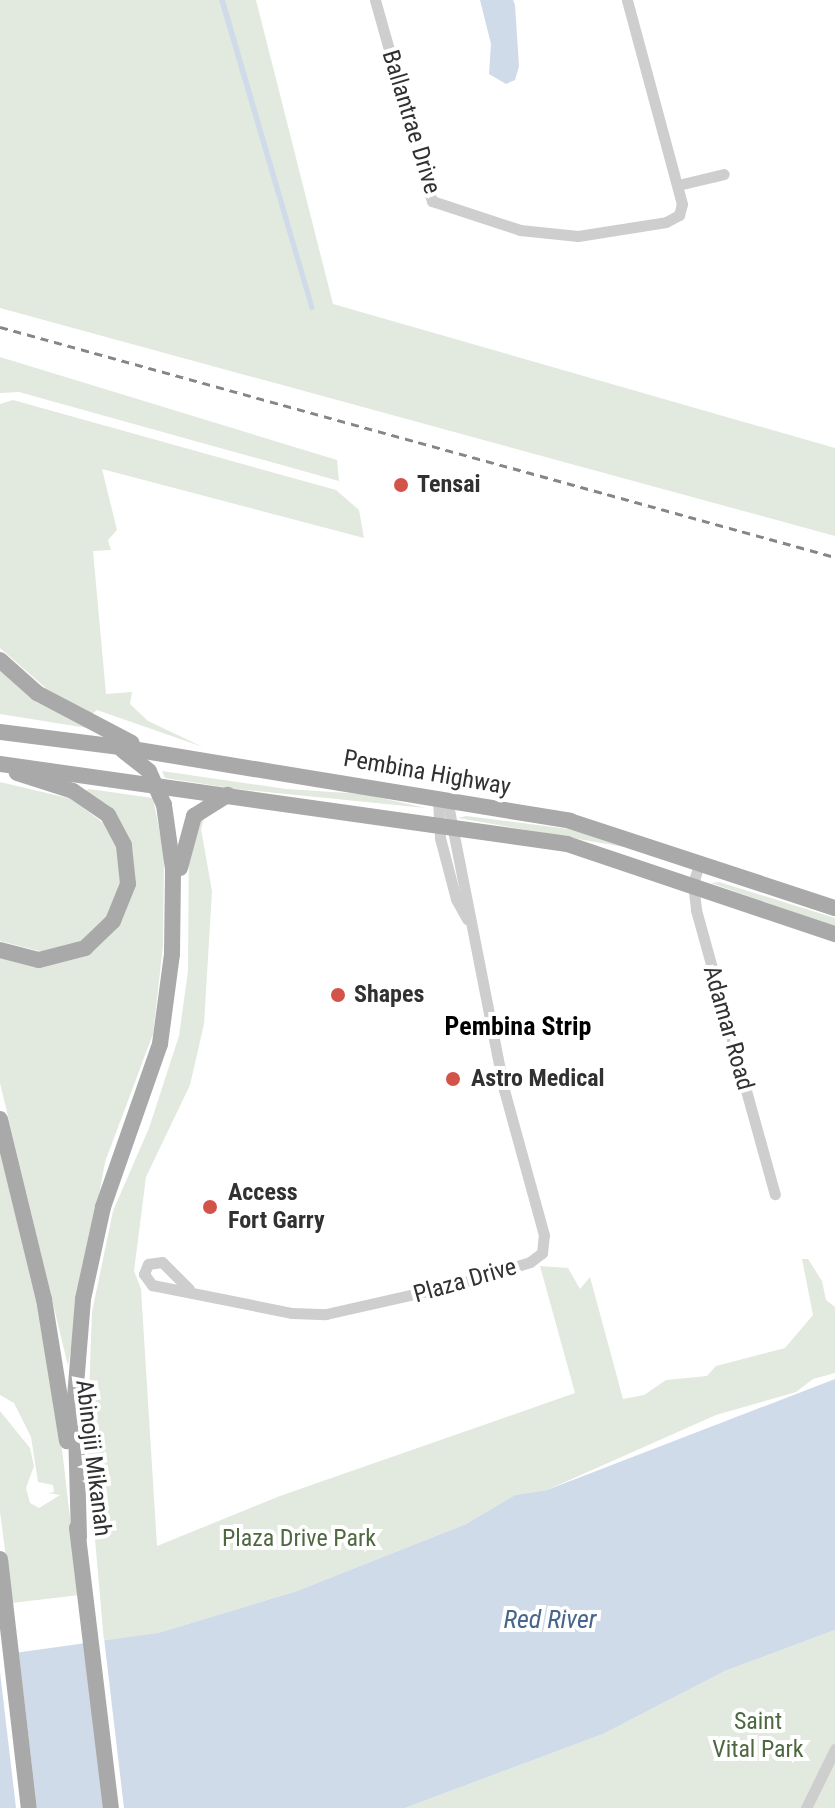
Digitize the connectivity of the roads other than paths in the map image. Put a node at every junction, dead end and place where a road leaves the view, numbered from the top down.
1 (375, 0) edge
2 (627, 0) edge
3 (724, 174) dead end
4 (678, 185) junction
5 (0, 660) edge
6 (0, 732) edge
7 (116, 746) junction
8 (147, 751) junction
9 (0, 766) edge
10 (157, 784) junction
11 (228, 795) junction
12 (442, 799) junction
13 (445, 826) junction
14 (700, 861) junction
15 (693, 884) junction
16 (173, 894) junction
17 (835, 908) edge
18 (835, 934) edge
19 (0, 950) edge
20 (0, 1119) edge
21 (775, 1194) dead end
22 (189, 1289) dead end
23 (79, 1537) junction
24 (1, 1566) edge
25 (835, 1749) edge
26 (29, 1808) edge
27 (111, 1808) edge
28 (806, 1808) edge

1 - 4 street, Ballantrae Drive
2 - 4 street, Ballantrae Drive
3 - 4 street
5 - 8 main road
6 - 7 main road, Pembina Highway
7 - 8 main road, Pembina Highway
7 - 10 main road
8 - 12 main road, Pembina Highway
9 - 10 main road, Pembina Highway
9 - 19 main road
10 - 11 main road, Pembina Highway
10 - 16 main road
11 - 13 main road, Pembina Highway
11 - 16 main road
12 - 13 street, Plaza Drive
12 - 14 main road, Pembina Highway
13 - 15 main road, Pembina Highway
13 - 22 street, Plaza Drive
14 - 15 street, Adamar Road
14 - 17 main road, Pembina Highway
15 - 18 main road, Pembina Highway
15 - 21 street, Adamar Road
16 - 23 main road
20 - 23 main road, Abinojii Mikanah
23 - 27 main road, Abinojii Mikanah
24 - 26 main road
25 - 28 street

